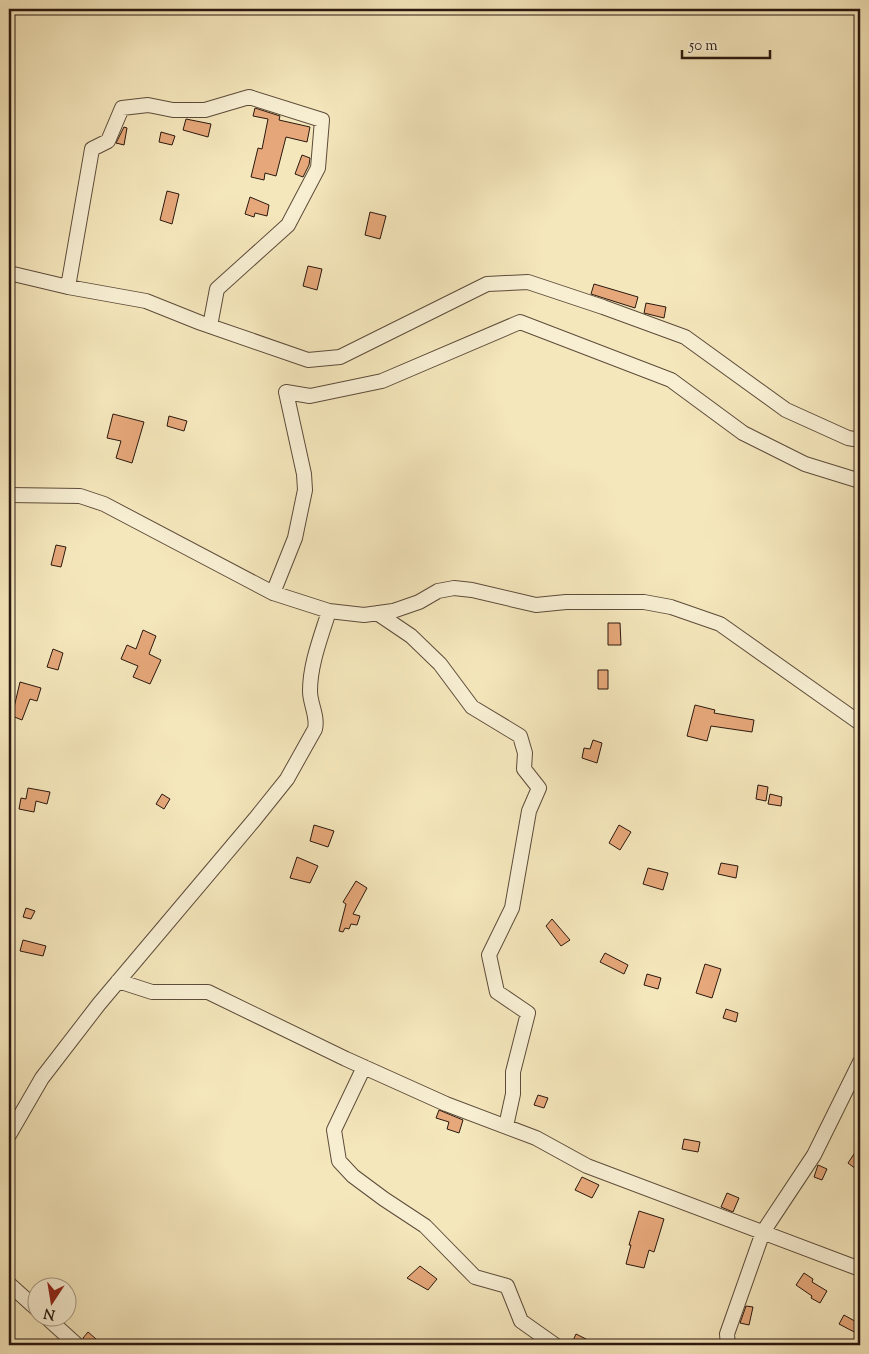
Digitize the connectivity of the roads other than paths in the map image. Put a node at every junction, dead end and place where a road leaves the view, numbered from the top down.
1 (9, 273) edge
2 (68, 287) junction
3 (210, 326) junction
4 (860, 440) edge
5 (860, 480) edge
6 (9, 495) edge
7 (272, 593) junction
8 (329, 611) junction
9 (377, 614) junction
10 (860, 723) edge
11 (118, 982) junction
12 (860, 1062) edge
13 (364, 1067) junction
14 (506, 1126) junction
15 (9, 1135) edge
16 (763, 1232) junction
17 (860, 1269) edge
18 (9, 1284) edge
19 (28, 1301) edge
20 (56, 1326) edge
21 (77, 1345) edge
22 (555, 1345) edge
23 (728, 1345) edge

1 - 2 street
2 - 3 street
2 - 3 street
3 - 4 street
5 - 7 street
6 - 7 street
7 - 8 street
8 - 9 street
8 - 11 street
9 - 10 street
9 - 14 street
11 - 13 street
11 - 15 street
12 - 16 street
13 - 14 street
13 - 22 street
14 - 16 street
16 - 17 street
16 - 23 street
18 - 19 street
20 - 21 street

